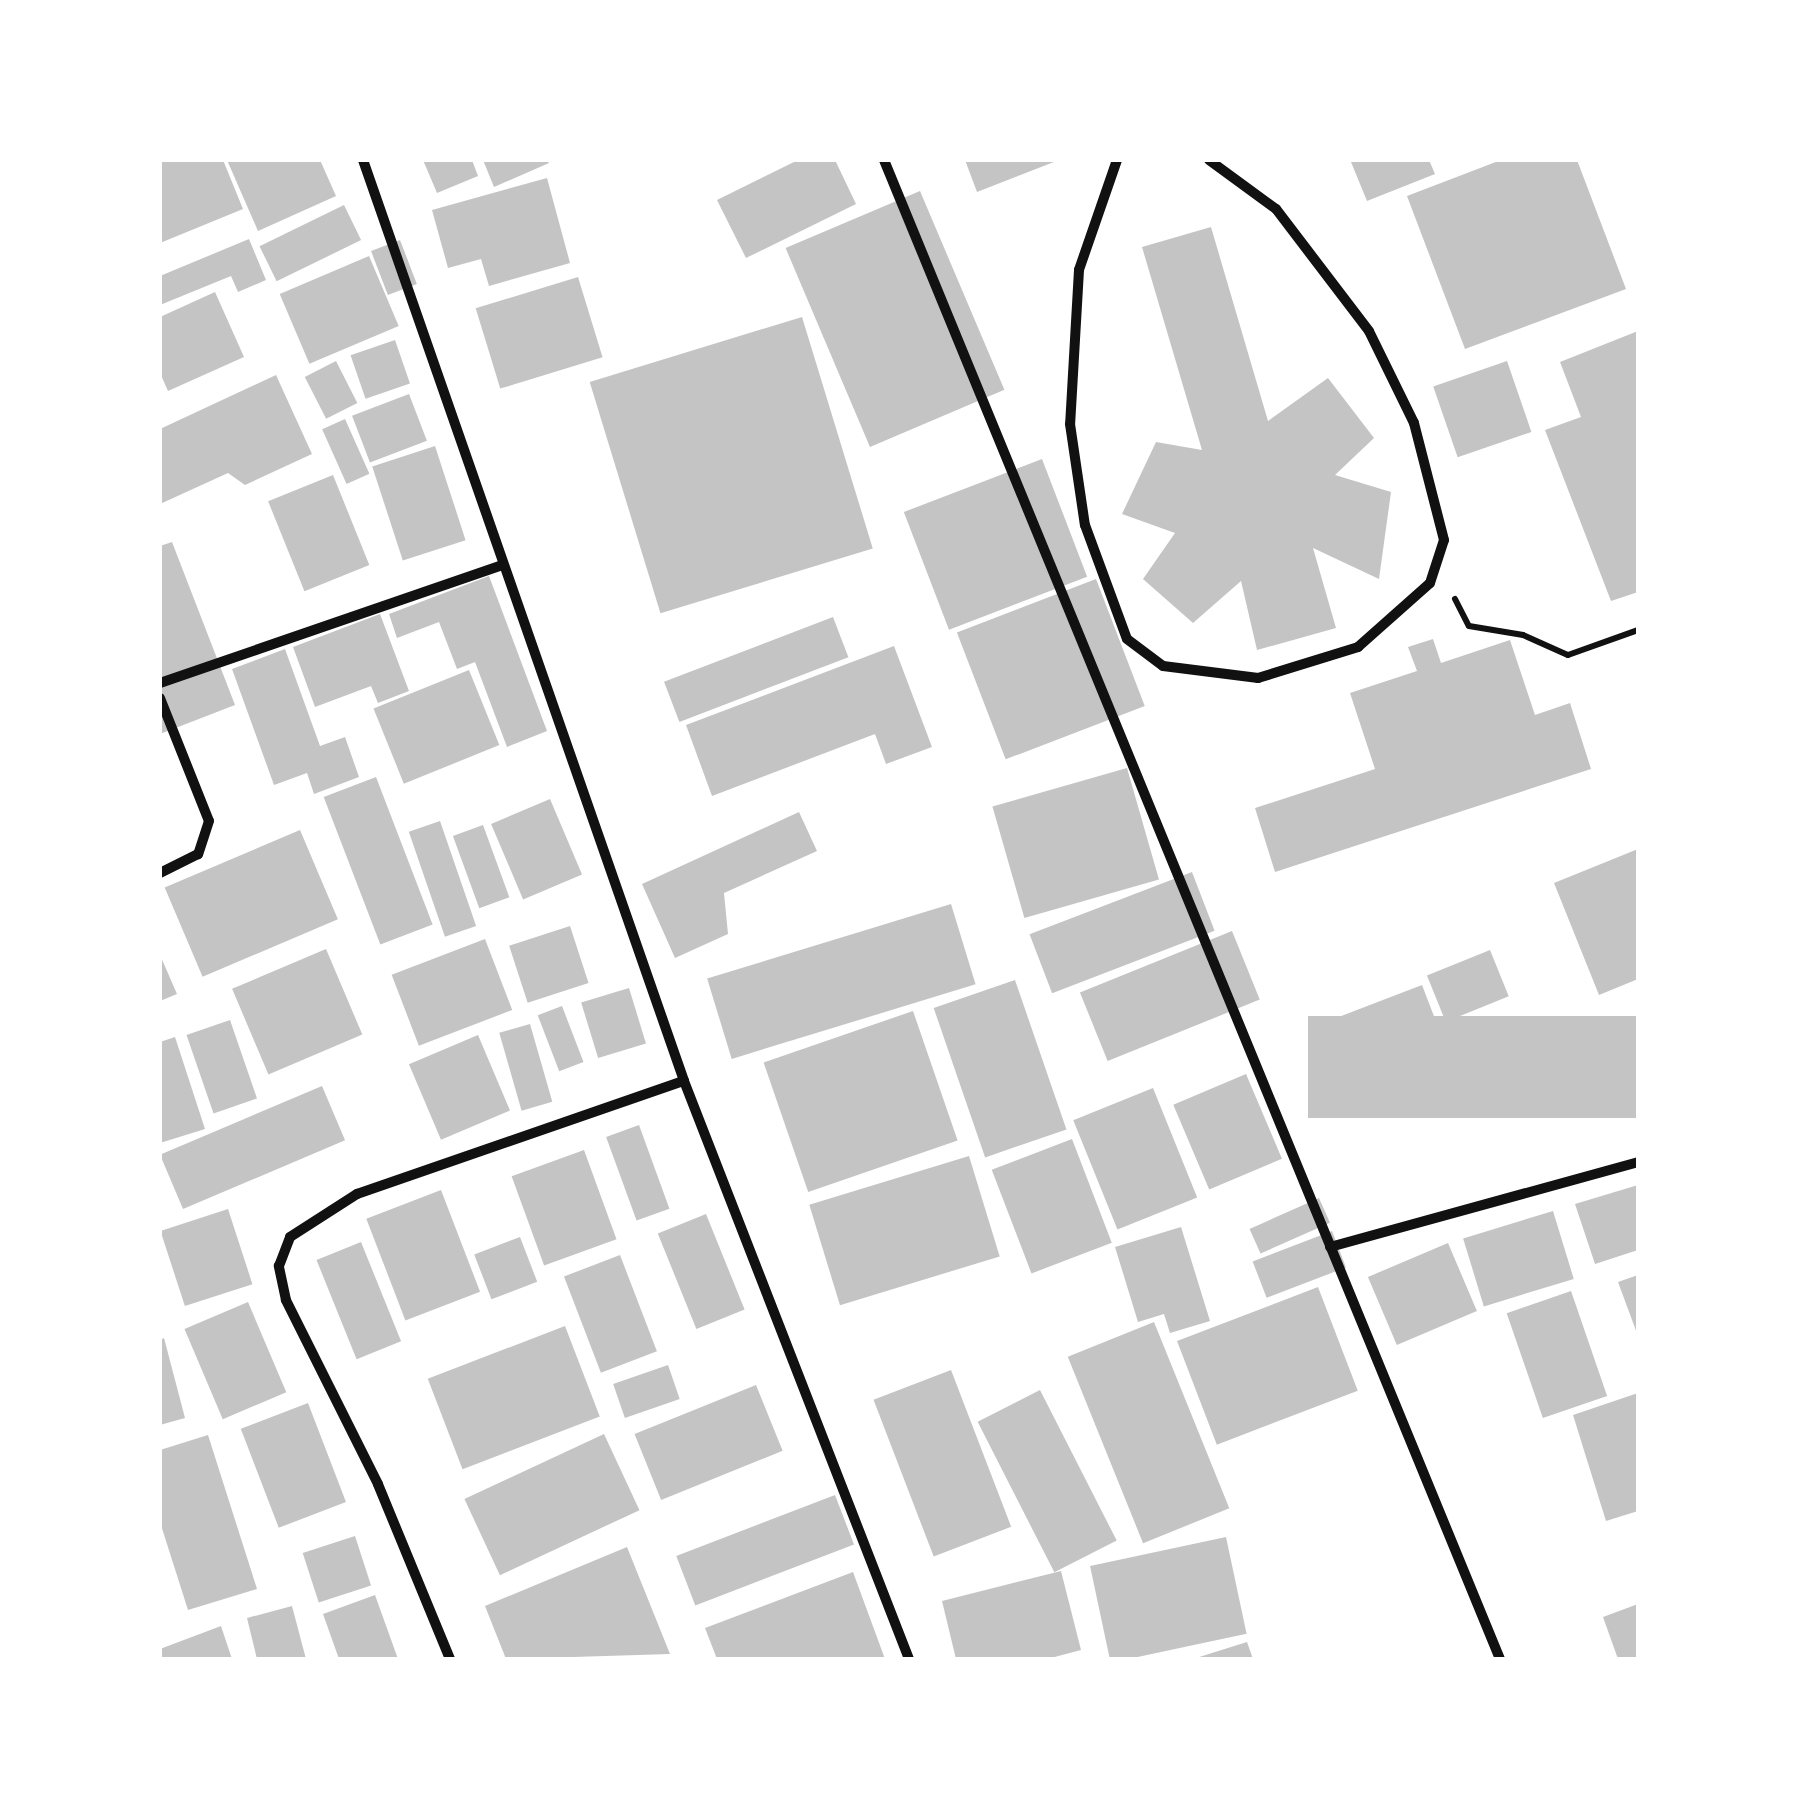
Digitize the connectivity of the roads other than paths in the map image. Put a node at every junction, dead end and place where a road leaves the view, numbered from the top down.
1 (363, 160) edge
2 (884, 160) edge
3 (1116, 160) edge
4 (1209, 160) edge
5 (503, 565) junction
6 (160, 683) edge
7 (160, 698) edge
8 (160, 873) edge
9 (684, 1081) junction
10 (1638, 1162) edge
11 (1330, 1248) junction
12 (450, 1659) edge
13 (909, 1659) edge
14 (1500, 1659) edge

1 - 5 street
2 - 11 street
3 - 4 street
5 - 6 street
5 - 9 street
7 - 8 street
9 - 12 street
9 - 13 street
10 - 11 street
11 - 14 street

